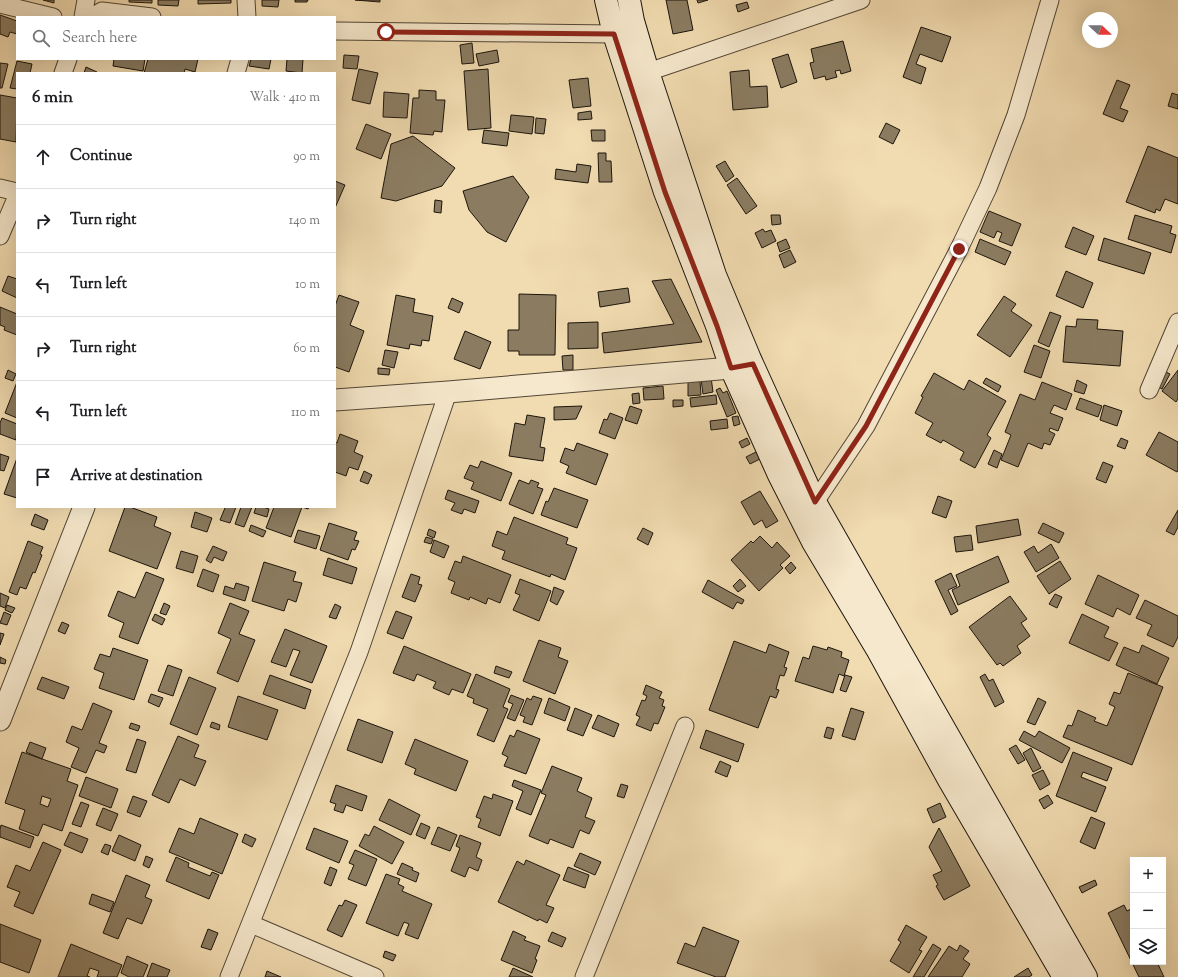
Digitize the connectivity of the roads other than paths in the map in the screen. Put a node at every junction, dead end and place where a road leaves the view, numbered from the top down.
1 (86, 0) edge
2 (246, 0) edge
3 (606, 0) edge
4 (629, 0) edge
5 (861, 0) edge
6 (1050, 0) edge
7 (0, 4) edge
8 (49, 16) edge
9 (83, 16) edge
10 (94, 16) edge
11 (144, 16) edge
12 (247, 16) edge
13 (336, 31) edge
14 (614, 34) junction
15 (68, 60) edge
16 (240, 60) edge
17 (63, 72) edge
18 (236, 72) edge
19 (648, 72) junction
20 (0, 188) edge
21 (16, 192) edge
22 (16, 198) edge
23 (0, 236) edge
24 (1178, 322) edge
25 (753, 364) junction
26 (731, 368) junction
27 (1149, 390) dead end
28 (448, 392) junction
29 (336, 400) edge
30 (815, 502) junction
31 (84, 508) edge
32 (0, 720) edge
33 (685, 726) dead end
34 (250, 924) junction
35 (229, 977) edge
36 (376, 977) edge
37 (584, 977) edge
38 (1064, 977) edge
39 (1086, 977) edge

1 - 9 street
2 - 12 street
3 - 14 main road
4 - 19 main road
5 - 19 street
6 - 30 street
7 - 8 street
10 - 11 street
13 - 14 street
14 - 26 main road
15 - 17 street
16 - 18 street
19 - 25 main road
20 - 21 street
22 - 23 street
24 - 27 street
25 - 26 street
25 - 30 main road
26 - 28 street
26 - 38 main road
28 - 29 street
28 - 34 street
30 - 39 main road
31 - 32 street
33 - 37 street
34 - 35 street
34 - 36 street

